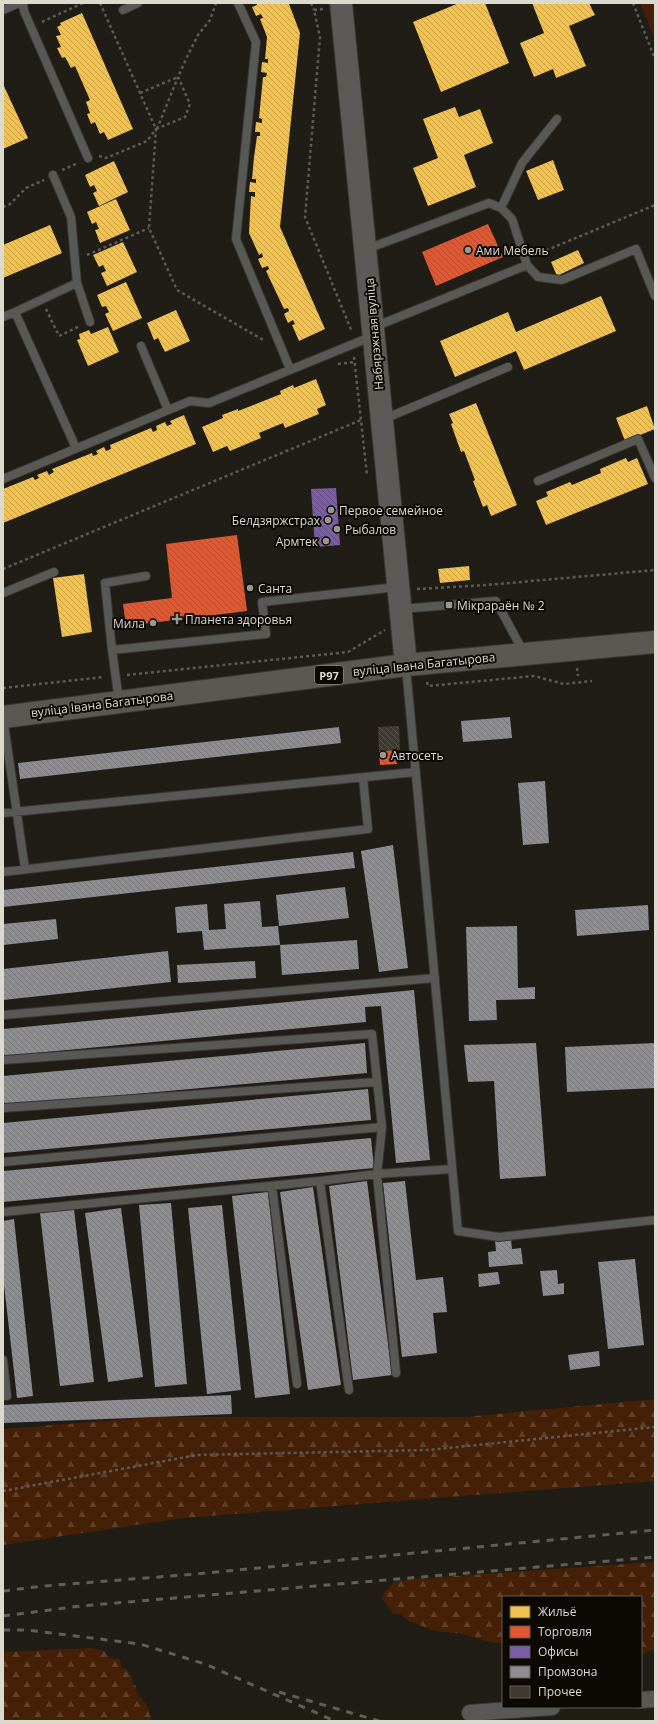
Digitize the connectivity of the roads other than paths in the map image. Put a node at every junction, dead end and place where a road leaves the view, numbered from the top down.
1 (19, 3) edge
2 (22, 3) edge
3 (138, 3) edge
4 (238, 3) edge
5 (341, 5) edge
6 (3, 10) edge
7 (123, 10) dead end
8 (556, 119) dead end
9 (88, 158) road end
10 (53, 175) road end
11 (501, 208) junction
12 (366, 249) junction
13 (527, 265) junction
14 (77, 284) junction
15 (655, 296) edge
16 (15, 312) junction
17 (3, 317) edge
18 (90, 322) dead end
19 (374, 331) junction
20 (141, 346) dead end
21 (508, 367) dead end
22 (290, 369) junction
23 (168, 410) junction
24 (371, 420) junction
25 (76, 448) junction
26 (655, 478) edge
27 (3, 479) edge
28 (538, 481) dead end
29 (54, 572) dead end
30 (146, 576) dead end
31 (399, 587) junction
32 (3, 593) edge
33 (401, 609) junction
34 (655, 642) edge
35 (112, 650) junction
36 (524, 654) junction
37 (406, 665) junction
38 (119, 702) junction
39 (3, 717) edge
40 (416, 772) junction
41 (363, 778) junction
42 (18, 812) junction
43 (3, 814) edge
44 (26, 869) junction
45 (3, 872) edge
46 (435, 978) junction
47 (3, 1015) edge
48 (3, 1060) edge
49 (377, 1082) junction
50 (3, 1108) edge
51 (382, 1127) junction
52 (3, 1162) edge
53 (452, 1169) junction
54 (377, 1174) junction
55 (320, 1181) junction
56 (272, 1186) junction
57 (3, 1212) edge
58 (655, 1220) edge
59 (3, 1360) edge
60 (396, 1373) dead end
61 (297, 1384) dead end
62 (349, 1390) dead end
63 (3, 1396) edge
64 (655, 1699) edge
65 (642, 1700) edge
66 (538, 1708) edge
67 (470, 1713) dead end

1 - 6 lane
2 - 9 lane
3 - 7 lane
4 - 22 lane
5 - 12 main road, Набярэжная вуліца
8 - 11 lane
10 - 14 lane
11 - 12 lane
11 - 13 lane
12 - 19 main road, Набярэжная вуліца
13 - 15 lane
13 - 19 lane
14 - 16 lane
14 - 18 lane
16 - 17 lane
16 - 25 lane
19 - 22 lane
19 - 24 main road, Набярэжная вуліца
20 - 23 lane
21 - 24 lane
22 - 23 lane
23 - 25 lane
24 - 31 main road, Набярэжная вуліца
25 - 27 lane
26 - 28 lane
29 - 32 lane
30 - 35 lane
31 - 33 main road, Набярэжная вуліца
31 - 35 lane
33 - 36 lane
33 - 37 main road, Набярэжная вуліца
34 - 36 main road, вуліца Івана Багатырова / Р97
35 - 38 lane
36 - 37 main road, вуліца Івана Багатырова / Р97
37 - 38 main road, вуліца Івана Багатырова / Р97
37 - 40 lane
38 - 39 main road, вуліца Івана Багатырова / Р97
39 - 42 lane
40 - 41 lane
40 - 46 lane
41 - 42 lane
41 - 44 lane
42 - 43 lane
42 - 44 lane
44 - 45 lane
46 - 47 lane
46 - 53 lane
48 - 49 lane
49 - 50 lane
49 - 51 lane
51 - 52 lane
51 - 54 lane
53 - 54 lane
53 - 58 lane
54 - 55 lane
54 - 60 lane
55 - 56 lane
55 - 62 lane
56 - 57 lane
56 - 61 lane
59 - 63 lane
64 - 65 street
66 - 67 street

